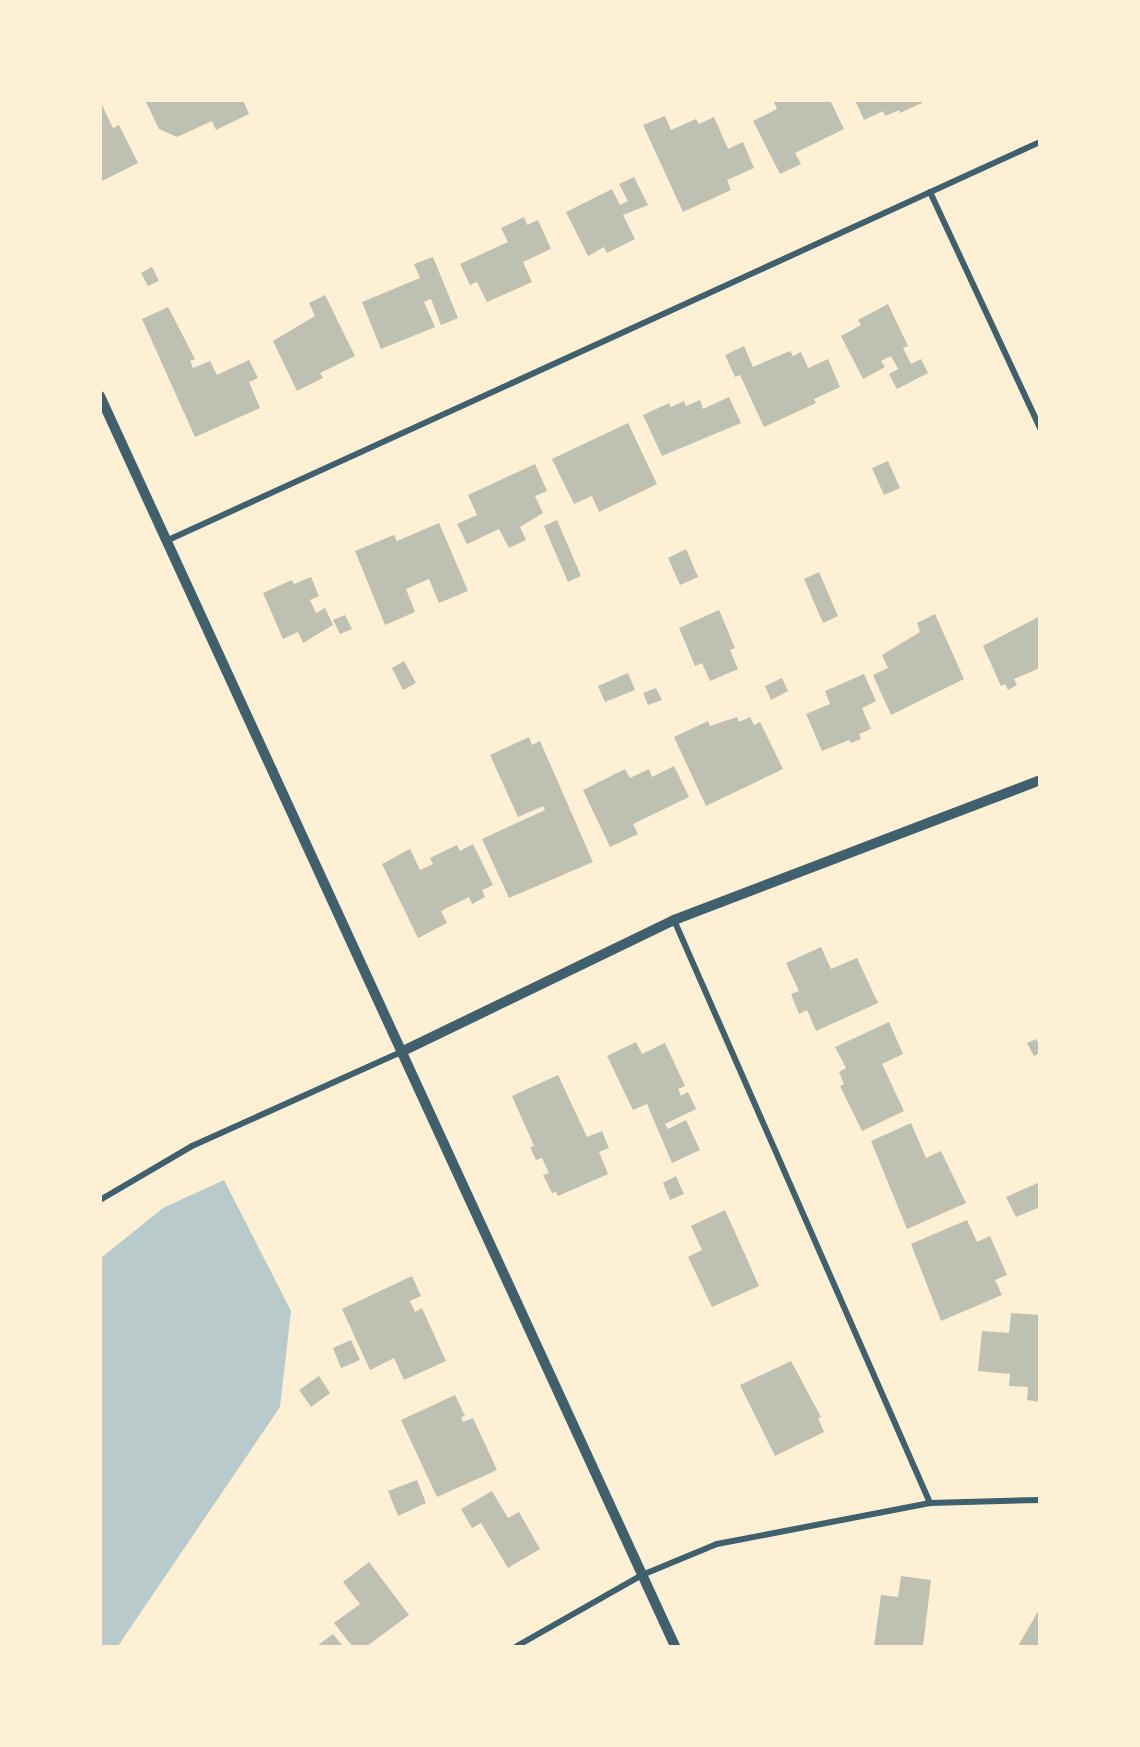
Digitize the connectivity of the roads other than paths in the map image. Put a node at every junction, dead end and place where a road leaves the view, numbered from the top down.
1 (1040, 142) edge
2 (930, 192) junction
3 (100, 396) edge
4 (1040, 428) edge
5 (166, 541) junction
6 (1040, 780) edge
7 (674, 920) junction
8 (403, 1051) junction
9 (100, 1200) edge
10 (1040, 1500) edge
11 (930, 1503) junction
12 (642, 1575) junction
13 (517, 1647) edge
14 (675, 1647) edge

1 - 2 street
2 - 4 street
2 - 5 street
3 - 5 street
5 - 8 street
6 - 7 street
7 - 8 street
7 - 11 street
8 - 9 street
8 - 12 street
10 - 11 street
11 - 12 street
12 - 13 street
12 - 14 street

